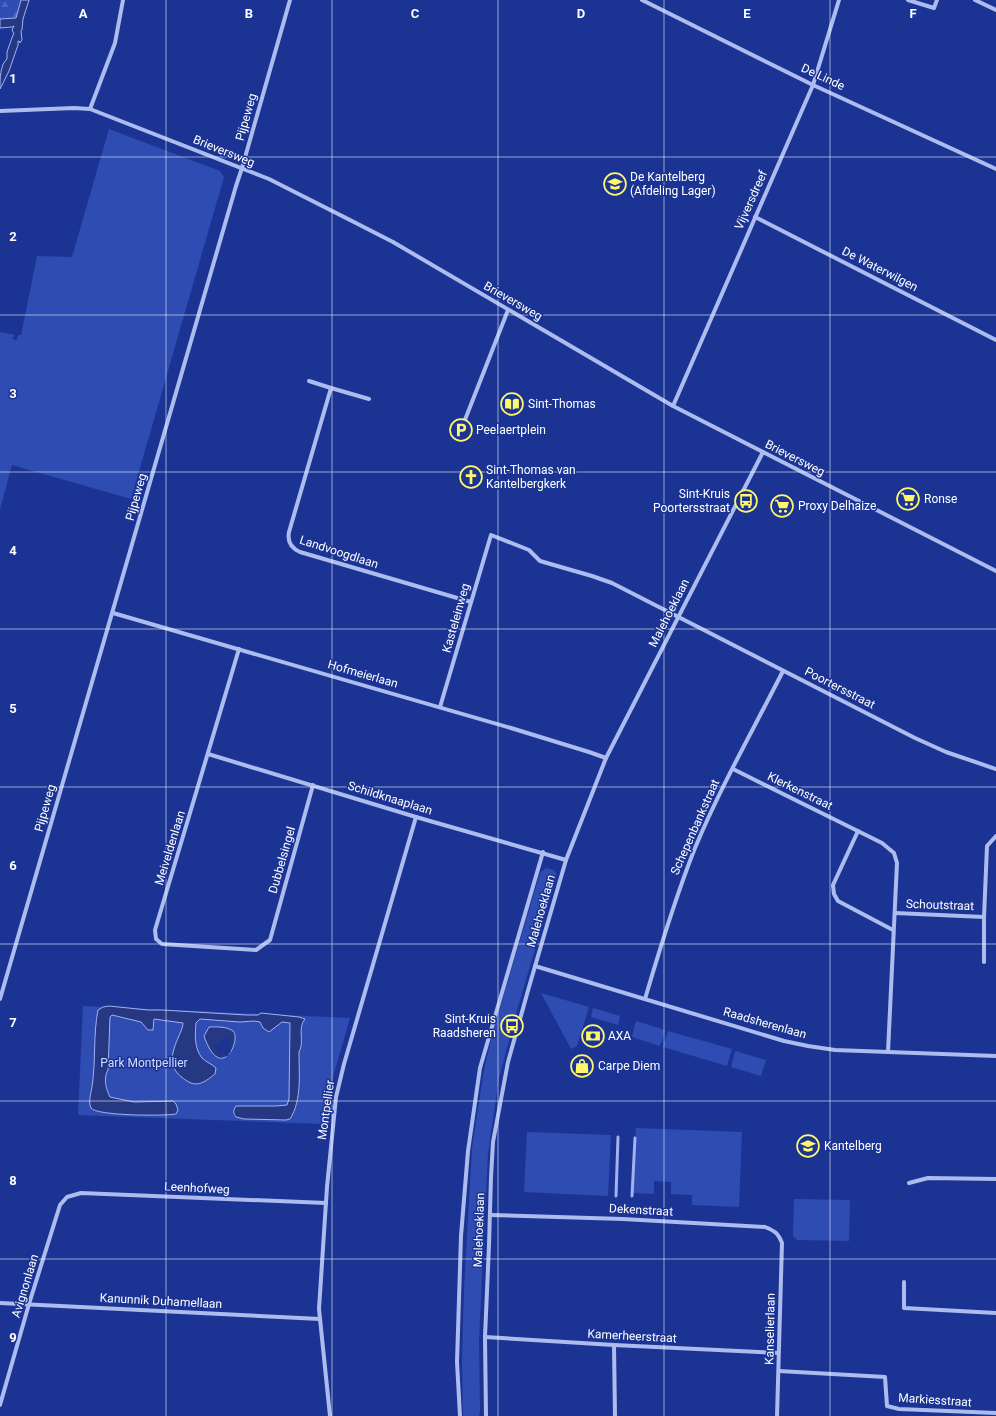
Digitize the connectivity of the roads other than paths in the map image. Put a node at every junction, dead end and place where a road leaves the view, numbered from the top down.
1 (122, 0) edge
2 (290, 0) edge
3 (642, 0) edge
4 (839, 0) edge
5 (908, 0) edge
6 (937, 0) edge
7 (974, 0) edge
8 (996, 10) edge
9 (813, 84) junction
10 (90, 109) junction
11 (0, 111) edge
12 (242, 168) junction
13 (996, 169) edge
14 (755, 217) junction
15 (508, 310) junction
16 (996, 340) edge
17 (309, 381) dead end
18 (331, 388) junction
19 (369, 399) dead end
20 (673, 406) junction
21 (461, 430) dead end
22 (763, 452) junction
23 (491, 535) joint
24 (996, 571) edge
25 (471, 602) junction
26 (113, 613) junction
27 (678, 617) junction
28 (239, 649) junction
29 (783, 671) junction
30 (440, 707) junction
31 (208, 754) junction
32 (606, 758) junction
33 (733, 769) junction
34 (996, 770) edge
35 (313, 785) junction
36 (416, 817) junction
37 (858, 831) junction
38 (996, 836) edge
39 (543, 852) junction
40 (566, 860) junction
41 (895, 913) junction
42 (984, 917) junction
43 (894, 930) junction
44 (270, 940) joint
45 (984, 962) dead end
46 (535, 966) junction
47 (0, 999) edge
48 (645, 999) junction
49 (888, 1052) junction
50 (996, 1056) edge
51 (996, 1179) edge
52 (909, 1183) dead end
53 (67, 1197) joint
54 (326, 1204) junction
55 (490, 1215) junction
56 (782, 1243) joint
57 (904, 1282) dead end
58 (0, 1303) edge
59 (29, 1304) junction
60 (996, 1313) edge
61 (320, 1319) junction
62 (485, 1337) junction
63 (614, 1346) junction
64 (778, 1353) junction
65 (779, 1371) junction
66 (0, 1406) edge
67 (996, 1413) edge
68 (330, 1416) edge
69 (460, 1416) edge
70 (486, 1416) edge
71 (615, 1416) edge
72 (777, 1416) edge

1 - 10 street
2 - 12 street, Pijpeweg
3 - 9 street, De Linde
4 - 9 street, Vijversdreef
5 - 6 street
7 - 8 street
9 - 13 street, De Linde
9 - 14 street, Vijversdreef
10 - 11 street, Brieversweg
10 - 12 street, Brieversweg
12 - 15 street, Brieversweg
12 - 26 street, Pijpeweg
14 - 16 street, De Waterwilgen
14 - 20 street, Vijversdreef
15 - 20 street, Brieversweg
15 - 21 street
17 - 18 street
18 - 19 street
18 - 25 street, Landvoogdlaan
20 - 22 street, Brieversweg
22 - 24 street, Brieversweg
22 - 27 street, Malehoeklaan
23 - 25 street, Kasteleinweg
23 - 27 street, Poortersstraat
25 - 30 street, Kasteleinweg
26 - 28 street, Hofmeierlaan
26 - 47 street, Pijpeweg
27 - 29 street, Poortersstraat
27 - 32 street, Malehoeklaan
28 - 30 street, Hofmeierlaan
28 - 31 street, Meiveldenlaan
29 - 33 street, Schepenbankstraat
29 - 34 street, Poortersstraat
30 - 32 street, Hofmeierlaan
31 - 35 street, Schildknaaplaan
31 - 44 street, Meiveldenlaan
32 - 40 street, Malehoeklaan
33 - 37 street, Klerkenstraat
33 - 48 street, Schepenbankstraat
35 - 36 street, Schildknaaplaan
35 - 44 street, Dubbelsingel
36 - 39 street, Schildknaaplaan
36 - 54 street, Montpellier
37 - 41 street, Klerkenstraat
37 - 43 street
38 - 42 street, Schoutstraat
39 - 40 street, Schildknaaplaan
39 - 69 street, Malehoeklaan
40 - 46 street, Malehoeklaan
41 - 42 street, Schoutstraat
41 - 43 street, Klerkenstraat
42 - 45 street, Schoutstraat
43 - 49 street, Klerkenstraat
46 - 48 street, Raadsherenlaan
46 - 55 street, Malehoeklaan
48 - 49 street, Raadsherenlaan
49 - 50 street, Raadsherenlaan
51 - 52 street
53 - 54 street, Leenhofweg
53 - 59 street, Avignonlaan
54 - 61 street, Montpellier
55 - 56 street, Dekenstraat
55 - 62 street, Malehoeklaan
56 - 64 street, Kanselierlaan
57 - 60 street
58 - 59 street, Kanunnik Duhamellaan
59 - 61 street, Kanunnik Duhamellaan
59 - 66 street, Avignonlaan
61 - 68 street, Montpellier
62 - 63 street, Kamerheerstraat
62 - 70 street, Malehoeklaan
63 - 64 street, Kamerheerstraat
63 - 71 street
64 - 65 street, Kanselierlaan
65 - 67 street, Markiesstraat
65 - 72 street, Kanselierlaan

